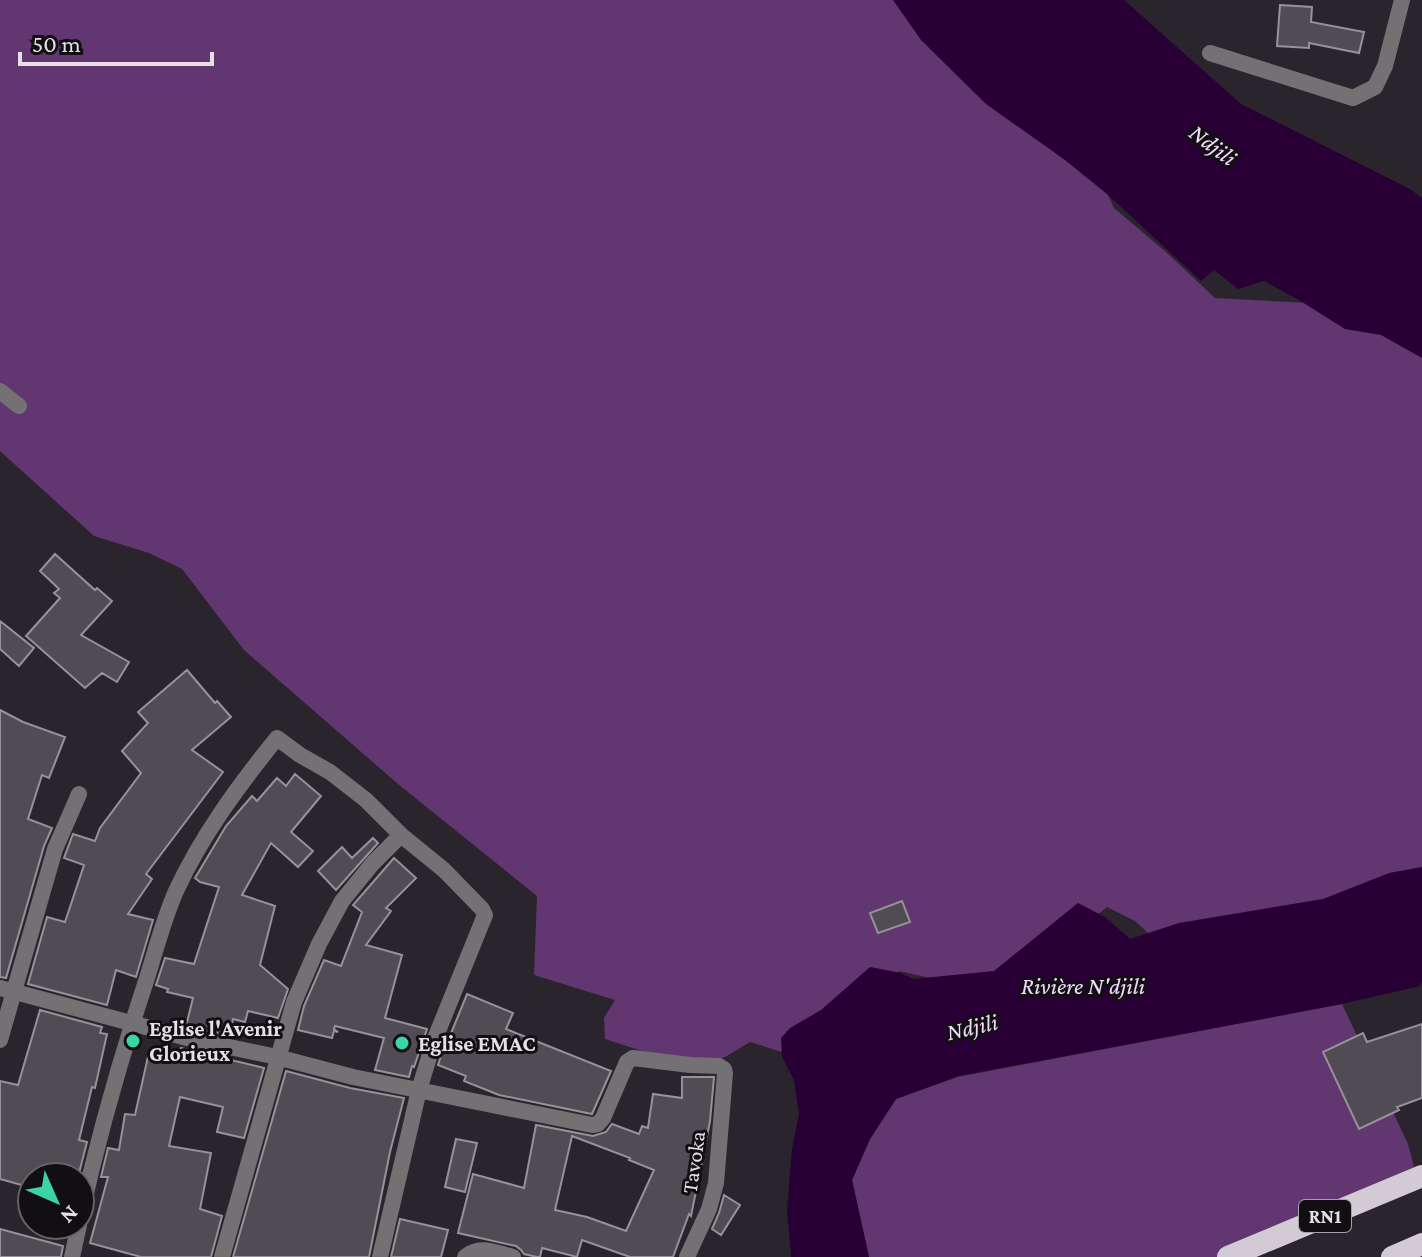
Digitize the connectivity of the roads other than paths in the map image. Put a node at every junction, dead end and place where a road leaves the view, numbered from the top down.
1 (1402, 0) edge
2 (1210, 53) dead end
3 (0, 391) edge
4 (19, 406) dead end
5 (79, 794) dead end
6 (401, 835) junction
7 (7, 990) edge
8 (132, 1023) junction
9 (0, 1040) edge
10 (277, 1057) junction
11 (419, 1090) junction
12 (94, 1161) edge
13 (1422, 1176) edge
14 (1422, 1244) edge
15 (469, 1254) edge
16 (222, 1257) edge
17 (380, 1257) edge
18 (513, 1257) edge
19 (687, 1257) edge
20 (1228, 1257) edge
21 (1392, 1257) edge

1 - 2 street
3 - 4 street
5 - 7 street
6 - 8 street
6 - 10 street
6 - 11 street
7 - 8 street
7 - 9 street
8 - 10 street
8 - 12 street
10 - 11 street
10 - 16 street
11 - 17 street
11 - 19 street, Tavoka
13 - 20 highway, RN1
14 - 21 highway
15 - 18 street

